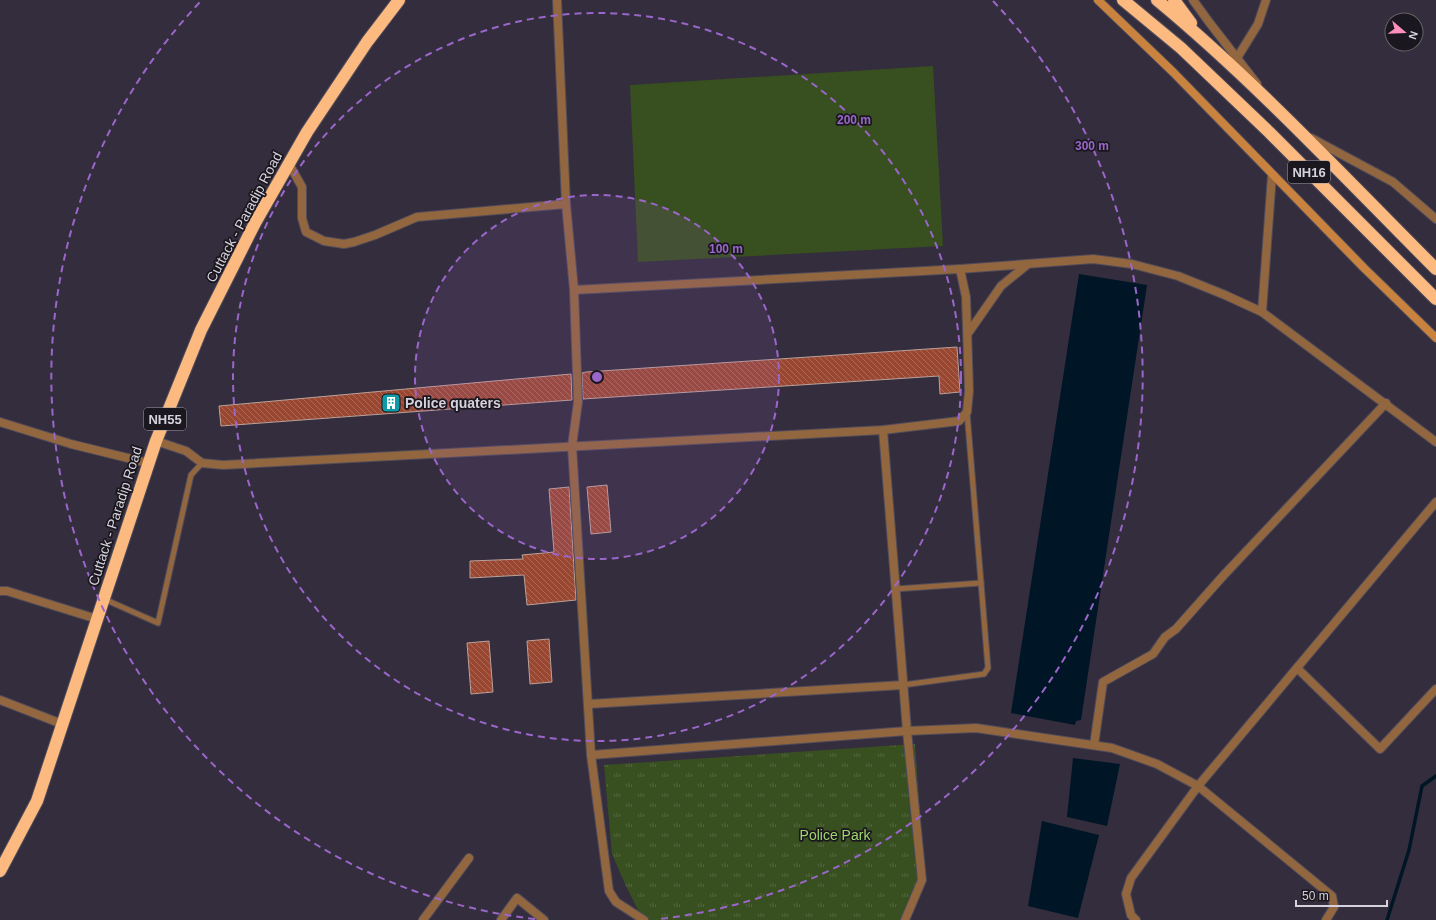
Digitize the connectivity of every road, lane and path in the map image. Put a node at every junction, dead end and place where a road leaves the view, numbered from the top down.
1 (399, 0) edge
2 (557, 0) edge
3 (1098, 0) edge
4 (1123, 0) edge
5 (1157, 0) edge
6 (1174, 0) edge
7 (1193, 0) edge
8 (1266, 0) edge
9 (1197, 34) junction
10 (1237, 58) junction
11 (1284, 117) junction
12 (1298, 131) junction
13 (289, 164) junction
14 (1272, 175) junction
15 (566, 204) junction
16 (1436, 219) edge
17 (1028, 264) junction
18 (960, 269) junction
19 (1436, 269) edge
20 (574, 290) junction
21 (1436, 299) edge
22 (1262, 312) junction
23 (969, 332) junction
24 (1436, 338) edge
25 (1386, 403) junction
26 (967, 412) junction
27 (0, 422) edge
28 (883, 430) junction
29 (156, 441) junction
30 (1436, 442) edge
31 (572, 446) junction
32 (148, 463) junction
33 (202, 463) junction
34 (1436, 502) edge
35 (980, 583) junction
36 (895, 589) junction
37 (0, 591) edge
38 (104, 599) junction
39 (97, 619) junction
40 (1297, 668) junction
41 (903, 685) junction
42 (1436, 689) edge
43 (0, 700) edge
44 (589, 704) junction
45 (62, 724) junction
46 (907, 732) junction
47 (1094, 745) junction
48 (592, 755) junction
49 (1198, 786) junction
50 (470, 858) dead end
51 (0, 871) edge
52 (1131, 918) edge
53 (423, 920) edge
54 (501, 920) edge
55 (544, 920) edge
56 (644, 920) edge
57 (905, 920) edge
58 (1326, 920) edge

1 - 13 highway, Cuttack - Paradip Road / NH55
2 - 15 street
3 - 14 street
4 - 21 highway, NH16
5 - 9 highway, NH16
6 - 9 highway
7 - 10 street
8 - 10 street
9 - 11 highway, NH16
10 - 11 street
11 - 12 highway, NH16
12 - 16 street
12 - 19 highway, NH16
13 - 15 street
13 - 29 highway, Cuttack - Paradip Road / NH55
14 - 22 street
14 - 24 street
15 - 20 street
17 - 18 street
17 - 22 street
17 - 23 street
18 - 20 street
18 - 23 street
20 - 31 street
22 - 25 street
23 - 26 street
25 - 30 street
25 - 47 street
26 - 28 street
26 - 35 lane
27 - 32 street
28 - 31 street
28 - 36 street
29 - 32 highway, Cuttack - Paradip Road / NH55
29 - 33 street
31 - 33 street
31 - 44 street
32 - 38 highway, Cuttack - Paradip Road / NH55
33 - 38 lane
34 - 40 street
35 - 36 lane
35 - 41 lane
36 - 41 street
37 - 39 street
38 - 39 highway, Cuttack - Paradip Road / NH55
39 - 45 highway, Cuttack - Paradip Road / NH55
40 - 42 street
40 - 49 street
41 - 44 street
41 - 46 street
43 - 45 street
44 - 48 street
45 - 51 highway, Cuttack - Paradip Road / NH55
46 - 47 street
46 - 48 street
46 - 57 street
47 - 49 street
48 - 56 street
49 - 52 street
49 - 58 street
50 - 53 street
54 - 55 street

